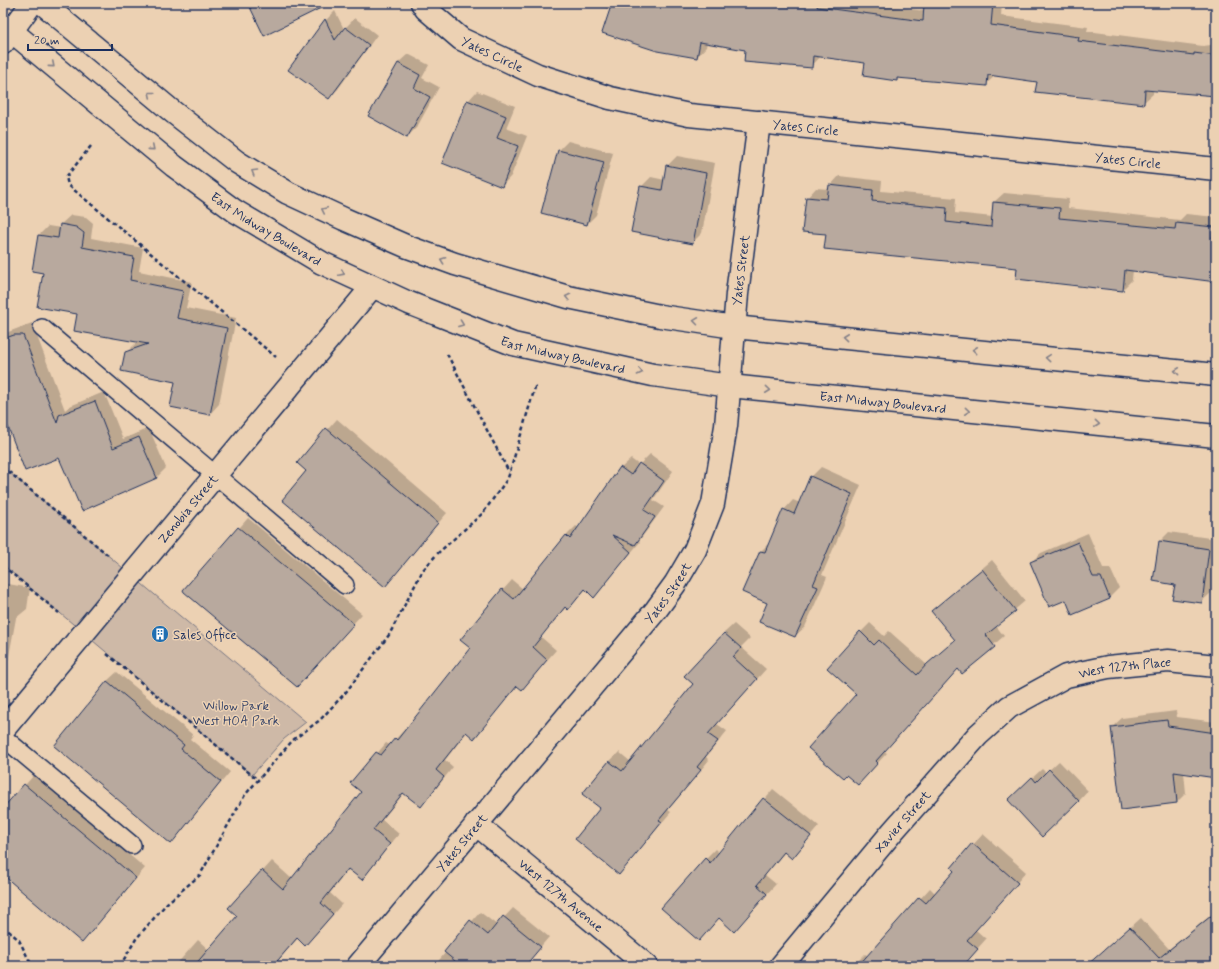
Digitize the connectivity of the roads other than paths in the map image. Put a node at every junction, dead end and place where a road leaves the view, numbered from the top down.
1 (32, 3) edge
2 (42, 3) edge
3 (422, 3) edge
4 (6, 32) edge
5 (759, 122) junction
6 (1216, 169) edge
7 (372, 287) junction
8 (734, 327) junction
9 (42, 328) dead end
10 (1216, 375) edge
11 (730, 386) junction
12 (1216, 436) edge
13 (216, 476) junction
14 (345, 585) dead end
15 (1216, 666) edge
16 (1037, 690) joint
17 (3, 730) edge
18 (3, 737) edge
19 (476, 824) junction
20 (132, 845) dead end
21 (358, 966) edge
22 (647, 966) edge
23 (781, 966) edge

1 - 4 street
8 -> 2 street
3 - 5 street, Yates Circle
4 -> 7 street, East Midway Boulevard
5 - 6 street, Yates Circle
5 - 8 street, Yates Street
7 -> 11 street, East Midway Boulevard
7 - 13 street, Zenobia Street
10 -> 8 street
8 - 11 street, Yates Street
9 - 13 lane
11 -> 12 street, East Midway Boulevard
11 - 19 street, Yates Street
13 - 14 lane
13 - 17 street, Zenobia Street
15 - 16 street, West 127th Place
16 - 23 street, Xavier Street
18 - 20 lane
19 - 21 street, Yates Street
19 - 22 street, West 127th Avenue

